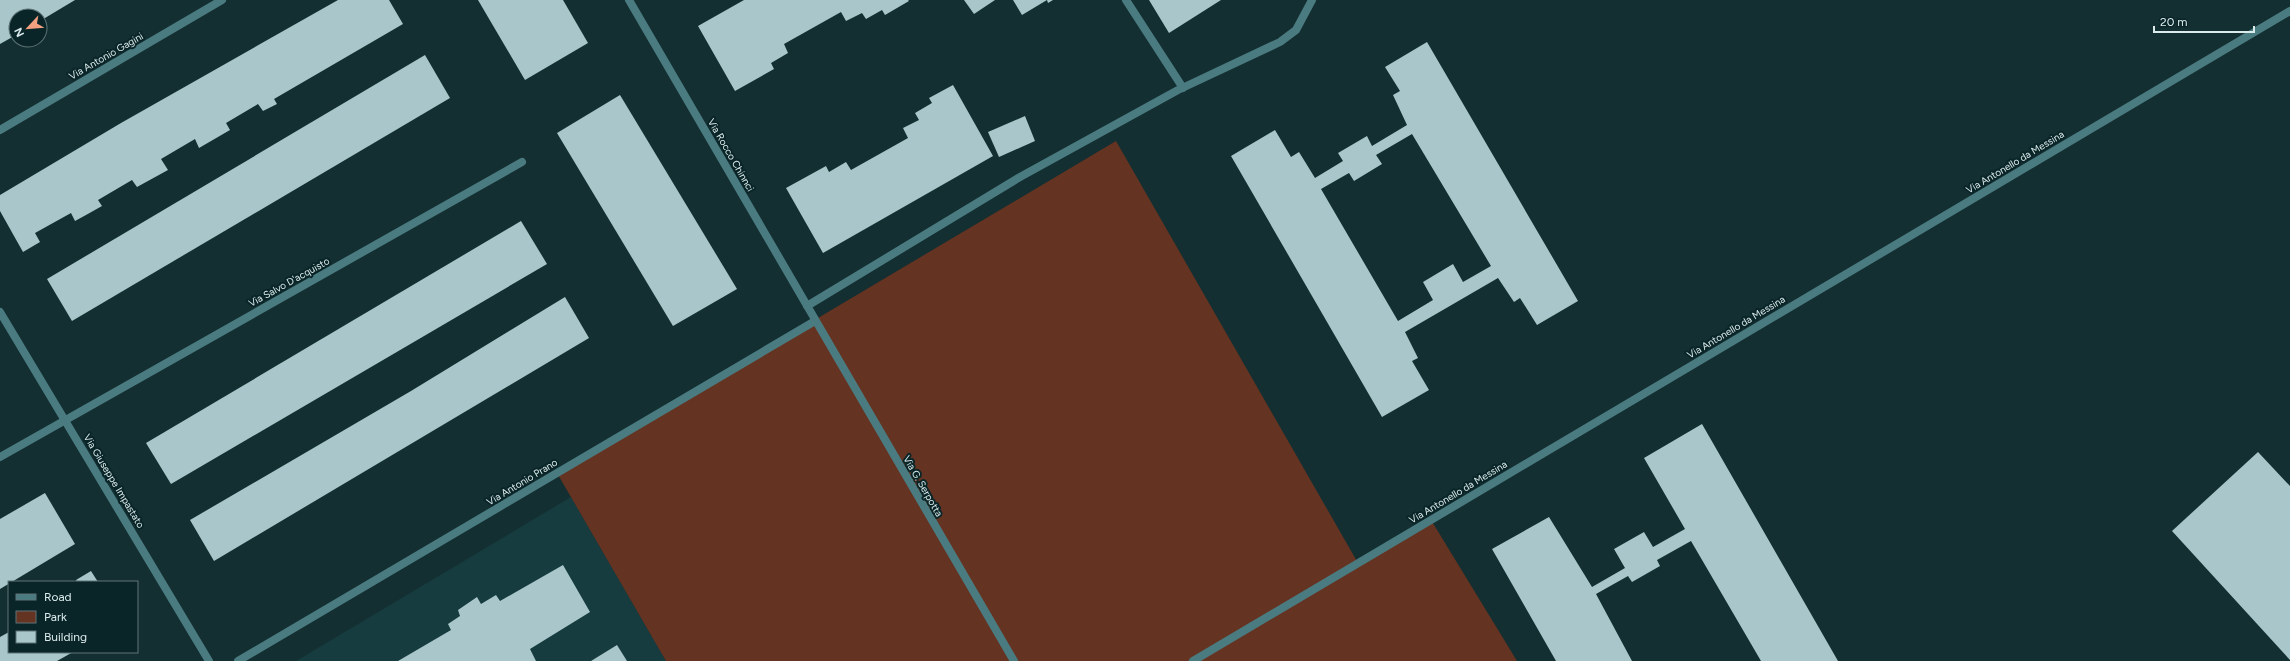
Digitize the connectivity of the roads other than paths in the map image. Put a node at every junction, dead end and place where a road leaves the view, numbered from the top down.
1 (222, 0) edge
2 (629, 0) edge
3 (1126, 0) edge
4 (1312, 0) edge
5 (2290, 10) edge
6 (1183, 88) junction
7 (0, 130) edge
8 (522, 162) dead end
9 (807, 306) junction
10 (0, 312) edge
11 (815, 320) junction
12 (66, 419) junction
13 (0, 457) edge
14 (209, 661) edge
15 (238, 661) edge
16 (1014, 661) edge
17 (1193, 661) edge

1 - 7 street, Via Antonio Gagini
2 - 9 street, Via Rocco Chinnci
3 - 6 street
4 - 6 street
5 - 17 street, Via Antonello da Messina
6 - 9 street
8 - 12 street, Via Salvo D'acquisto
9 - 11 street, Via Rocco Chinnci
10 - 12 street, Via Giuseppe Impastato
11 - 15 street, Via Antonio Prano
11 - 16 street, Via G. Serpotta
12 - 13 street, Via Salvo D'acquisto
12 - 14 street, Via Giuseppe Impastato

